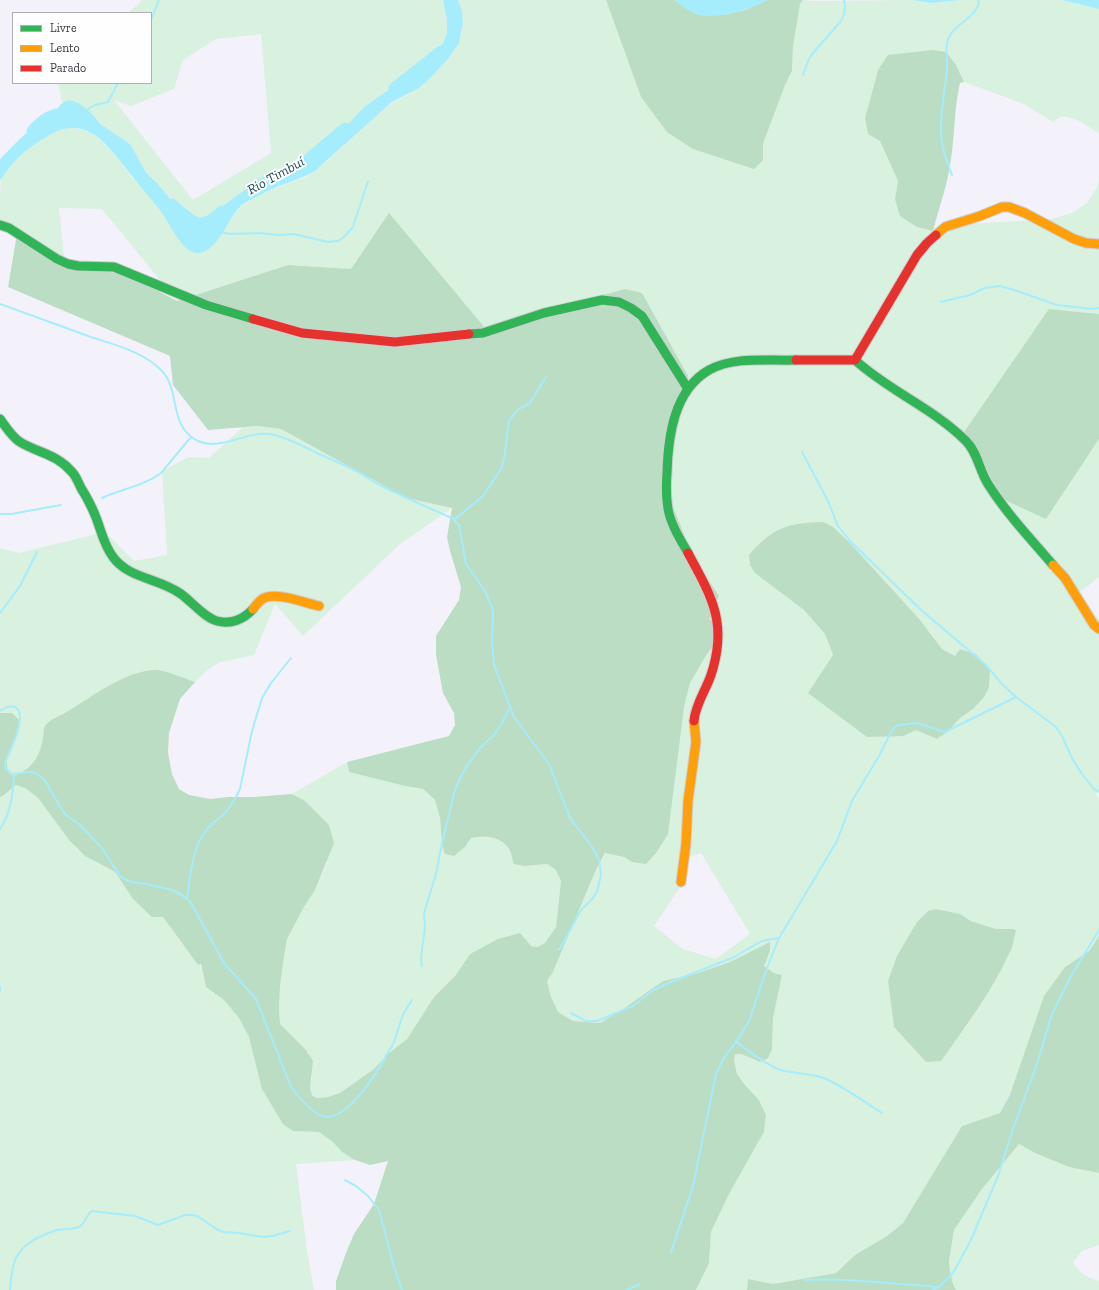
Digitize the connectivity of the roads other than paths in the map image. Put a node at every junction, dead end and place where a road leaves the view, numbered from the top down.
1 (0, 225) edge
2 (1099, 244) edge
3 (855, 360) junction
4 (688, 389) junction
5 (0, 419) edge
6 (319, 606) dead end
7 (1099, 629) edge
8 (681, 882) dead end

1 - 4 street
2 - 3 street
3 - 4 street
3 - 7 street
4 - 8 street
5 - 6 street

